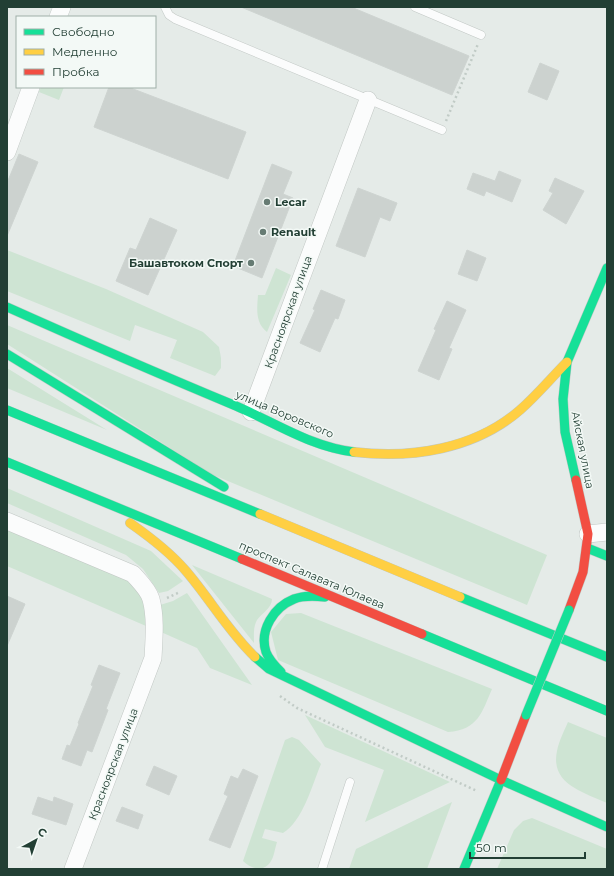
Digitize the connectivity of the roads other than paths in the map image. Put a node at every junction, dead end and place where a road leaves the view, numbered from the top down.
1 (165, 7) edge
2 (415, 7) edge
3 (481, 35) road end
4 (32, 88) edge
5 (368, 100) junction
6 (442, 130) road end
7 (7, 152) edge
8 (607, 268) edge
9 (7, 307) edge
10 (7, 354) edge
11 (567, 362) junction
12 (7, 410) edge
13 (251, 412) junction
14 (7, 462) edge
15 (91, 497) junction
16 (7, 521) edge
17 (607, 532) edge
18 (307, 533) junction
19 (587, 541) junction
20 (607, 556) edge
21 (333, 597) junction
22 (607, 657) edge
23 (288, 679) junction
24 (607, 711) edge
25 (501, 780) junction
26 (350, 782) dead end
27 (607, 827) edge
28 (72, 869) edge
29 (322, 869) edge
30 (464, 869) edge

1 - 5 lane
2 - 3 lane
4 - 7 street
5 - 6 lane
5 - 13 street, Красноярская улица
8 - 11 main road, Айская улица
9 - 13 main road, улица Воровского
10 - 18 main road
11 - 13 main road, улица Воровского
11 - 19 main road, Айская улица
12 - 18 main road
14 - 15 main road, проспект Салавата Юлаева
15 - 21 main road, проспект Салавата Юлаева
15 - 23 main road
16 - 28 street, Красноярская улица
17 - 19 street
18 - 22 main road
19 - 20 main road
19 - 25 main road, Айская улица, bridge
21 - 23 main road
21 - 24 main road, проспект Салавата Юлаева
23 - 25 main road
25 - 27 main road
25 - 30 main road, Айская улица
26 - 29 lane

